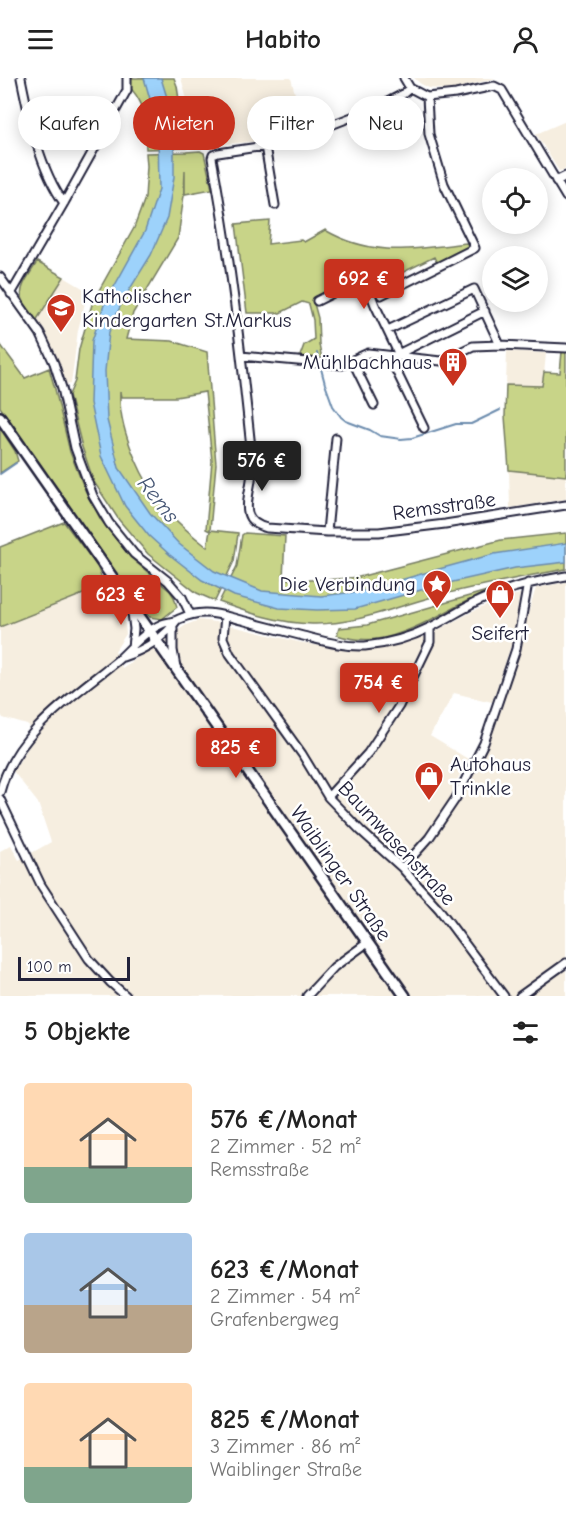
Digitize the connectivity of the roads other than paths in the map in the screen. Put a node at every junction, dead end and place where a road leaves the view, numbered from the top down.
1 (21, 78) edge
2 (127, 78) edge
3 (404, 78) edge
4 (410, 88) junction
5 (427, 97) junction
6 (335, 124) edge
7 (247, 149) edge
8 (266, 150) edge
9 (566, 176) edge
10 (556, 181) junction
11 (566, 198) edge
12 (64, 203) junction
13 (275, 205) dead end
14 (0, 277) edge
15 (11, 294) junction
16 (381, 295) dead end
17 (317, 302) dead end
18 (482, 305) edge
19 (483, 312) edge
20 (485, 312) edge
21 (388, 330) junction
22 (500, 345) junction
23 (566, 348) edge
24 (399, 355) junction
25 (241, 356) junction
26 (389, 356) junction
27 (352, 360) junction
28 (374, 405) dead end
29 (0, 417) edge
30 (424, 428) dead end
31 (336, 438) dead end
32 (566, 505) edge
33 (327, 532) junction
34 (566, 576) edge
35 (528, 583) junction
36 (131, 605) junction
37 (190, 614) junction
38 (225, 616) junction
39 (177, 620) junction
40 (430, 628) junction
41 (150, 632) junction
42 (156, 641) junction
43 (132, 647) junction
44 (119, 659) junction
45 (176, 669) junction
46 (0, 792) edge
47 (328, 797) junction
48 (0, 800) edge
49 (402, 868) junction
50 (367, 943) junction
51 (566, 963) edge
52 (126, 996) edge
53 (307, 996) edge
54 (405, 996) edge
55 (504, 996) edge
56 (520, 996) edge

1 - 12 street
2 - 12 street
3 - 4 street
4 - 5 street
4 - 6 street
5 - 10 street
5 - 16 street
7 - 25 street, Remsstraße
8 - 13 street
9 - 10 street
10 - 11 street
12 - 15 street
14 - 15 street
15 - 37 street
17 - 21 street
18 - 21 street
19 - 24 street
20 - 22 street
21 - 24 street
22 - 23 street
22 - 24 street
24 - 26 street
25 - 27 street
25 - 33 street, Remsstraße
26 - 27 street
26 - 30 street
27 - 28 street
29 - 36 main road, Waiblinger Straße
31 - 33 street
32 - 33 street, Remsstraße
34 - 35 street
35 - 40 street
35 - 49 street
36 - 41 main road, Waiblinger Straße
36 - 43 street
37 - 38 street
37 - 39 street
38 - 40 street
38 - 47 street, Baumwasenstraße
39 - 41 street
39 - 42 street
39 - 45 street
40 - 47 street
41 - 42 main road, Waiblinger Straße
41 - 43 street
42 - 44 street
42 - 45 main road, Waiblinger Straße
43 - 44 street
44 - 46 street
45 - 50 main road, Waiblinger Straße
47 - 49 street, Baumwasenstraße
48 - 52 street
49 - 55 street, Baumwasenstraße
50 - 53 street
50 - 54 main road, Waiblinger Straße
51 - 56 street

